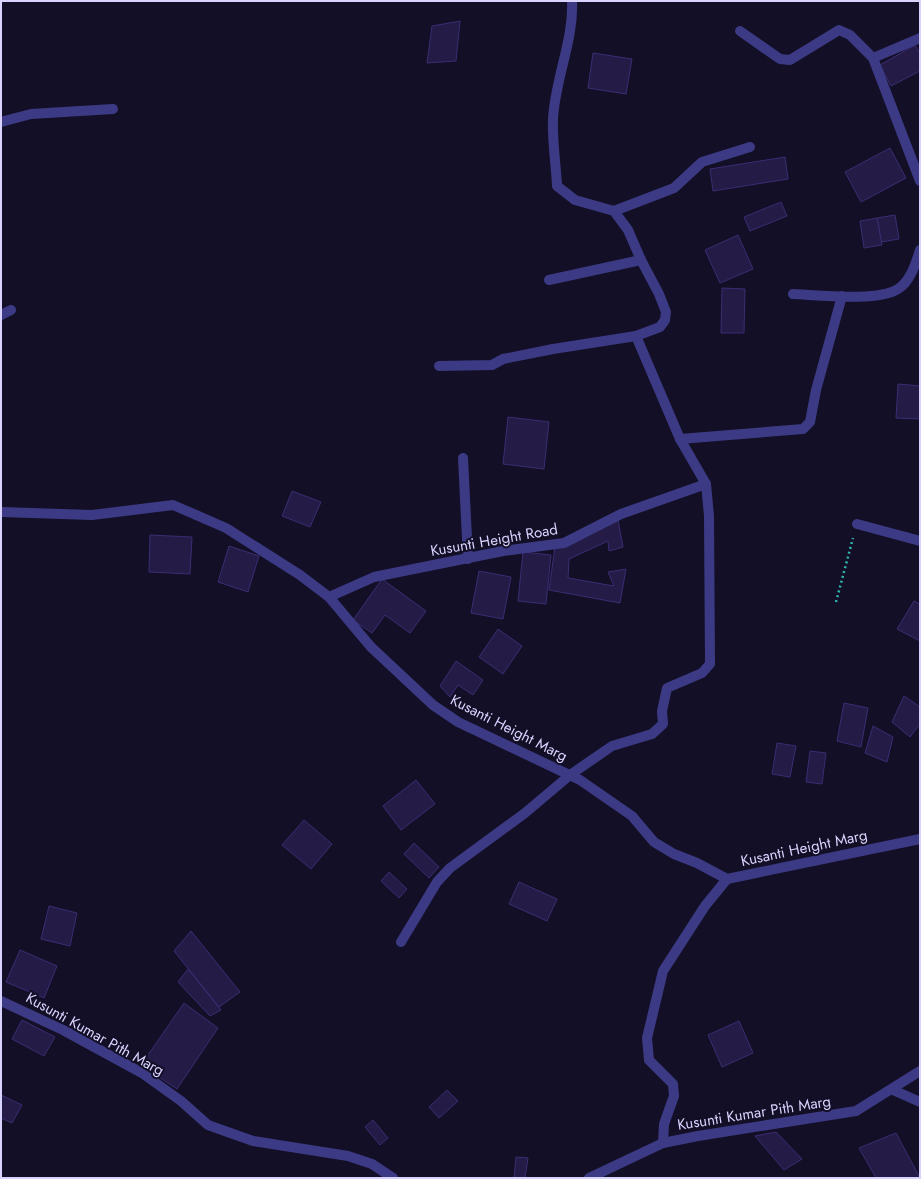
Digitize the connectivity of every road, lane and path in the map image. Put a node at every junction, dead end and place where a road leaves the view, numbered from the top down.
1 (572, 1) edge
2 (740, 31) dead end
3 (920, 38) edge
4 (873, 58) junction
5 (113, 109) dead end
6 (1, 122) edge
7 (750, 147) dead end
8 (920, 181) edge
9 (614, 211) junction
10 (920, 250) edge
11 (640, 260) junction
12 (549, 280) dead end
13 (792, 294) dead end
14 (842, 296) junction
15 (11, 310) dead end
16 (1, 315) edge
17 (636, 336) junction
18 (439, 366) dead end
19 (680, 439) junction
20 (463, 458) dead end
21 (706, 484) junction
22 (1, 512) edge
23 (857, 524) joint
24 (920, 541) edge
25 (468, 559) junction
26 (329, 598) junction
27 (836, 602) dead end
28 (570, 775) junction
29 (920, 839) edge
30 (727, 879) junction
31 (401, 942) dead end
32 (1, 1001) edge
33 (920, 1071) edge
34 (893, 1090) junction
35 (920, 1102) edge
36 (663, 1144) junction
37 (393, 1178) edge
38 (589, 1178) edge

1 - 9 street
2 - 4 street
3 - 4 street
4 - 8 street
5 - 6 street
7 - 9 street
9 - 11 street
10 - 14 street
11 - 12 street
11 - 17 street
13 - 14 street
14 - 19 street
15 - 16 street
17 - 18 street
17 - 19 street
19 - 21 street
20 - 25 street
21 - 25 street, Kusunti Height Road
21 - 28 street
22 - 26 street, Kusanti Height Marg
23 - 24 street
23 - 27 path
25 - 26 street, Kusunti Height Road
26 - 28 street, Kusanti Height Marg
28 - 30 street, Kusanti Height Marg
28 - 31 street
29 - 30 street, Kusanti Height Marg
30 - 36 street
32 - 37 street, Kusunti Kumar Pith Marg
33 - 34 street, Kusunti Kumar Pith Marg
34 - 35 street
34 - 36 street, Kusunti Kumar Pith Marg
36 - 38 street, Kusunti Kumar Pith Marg

